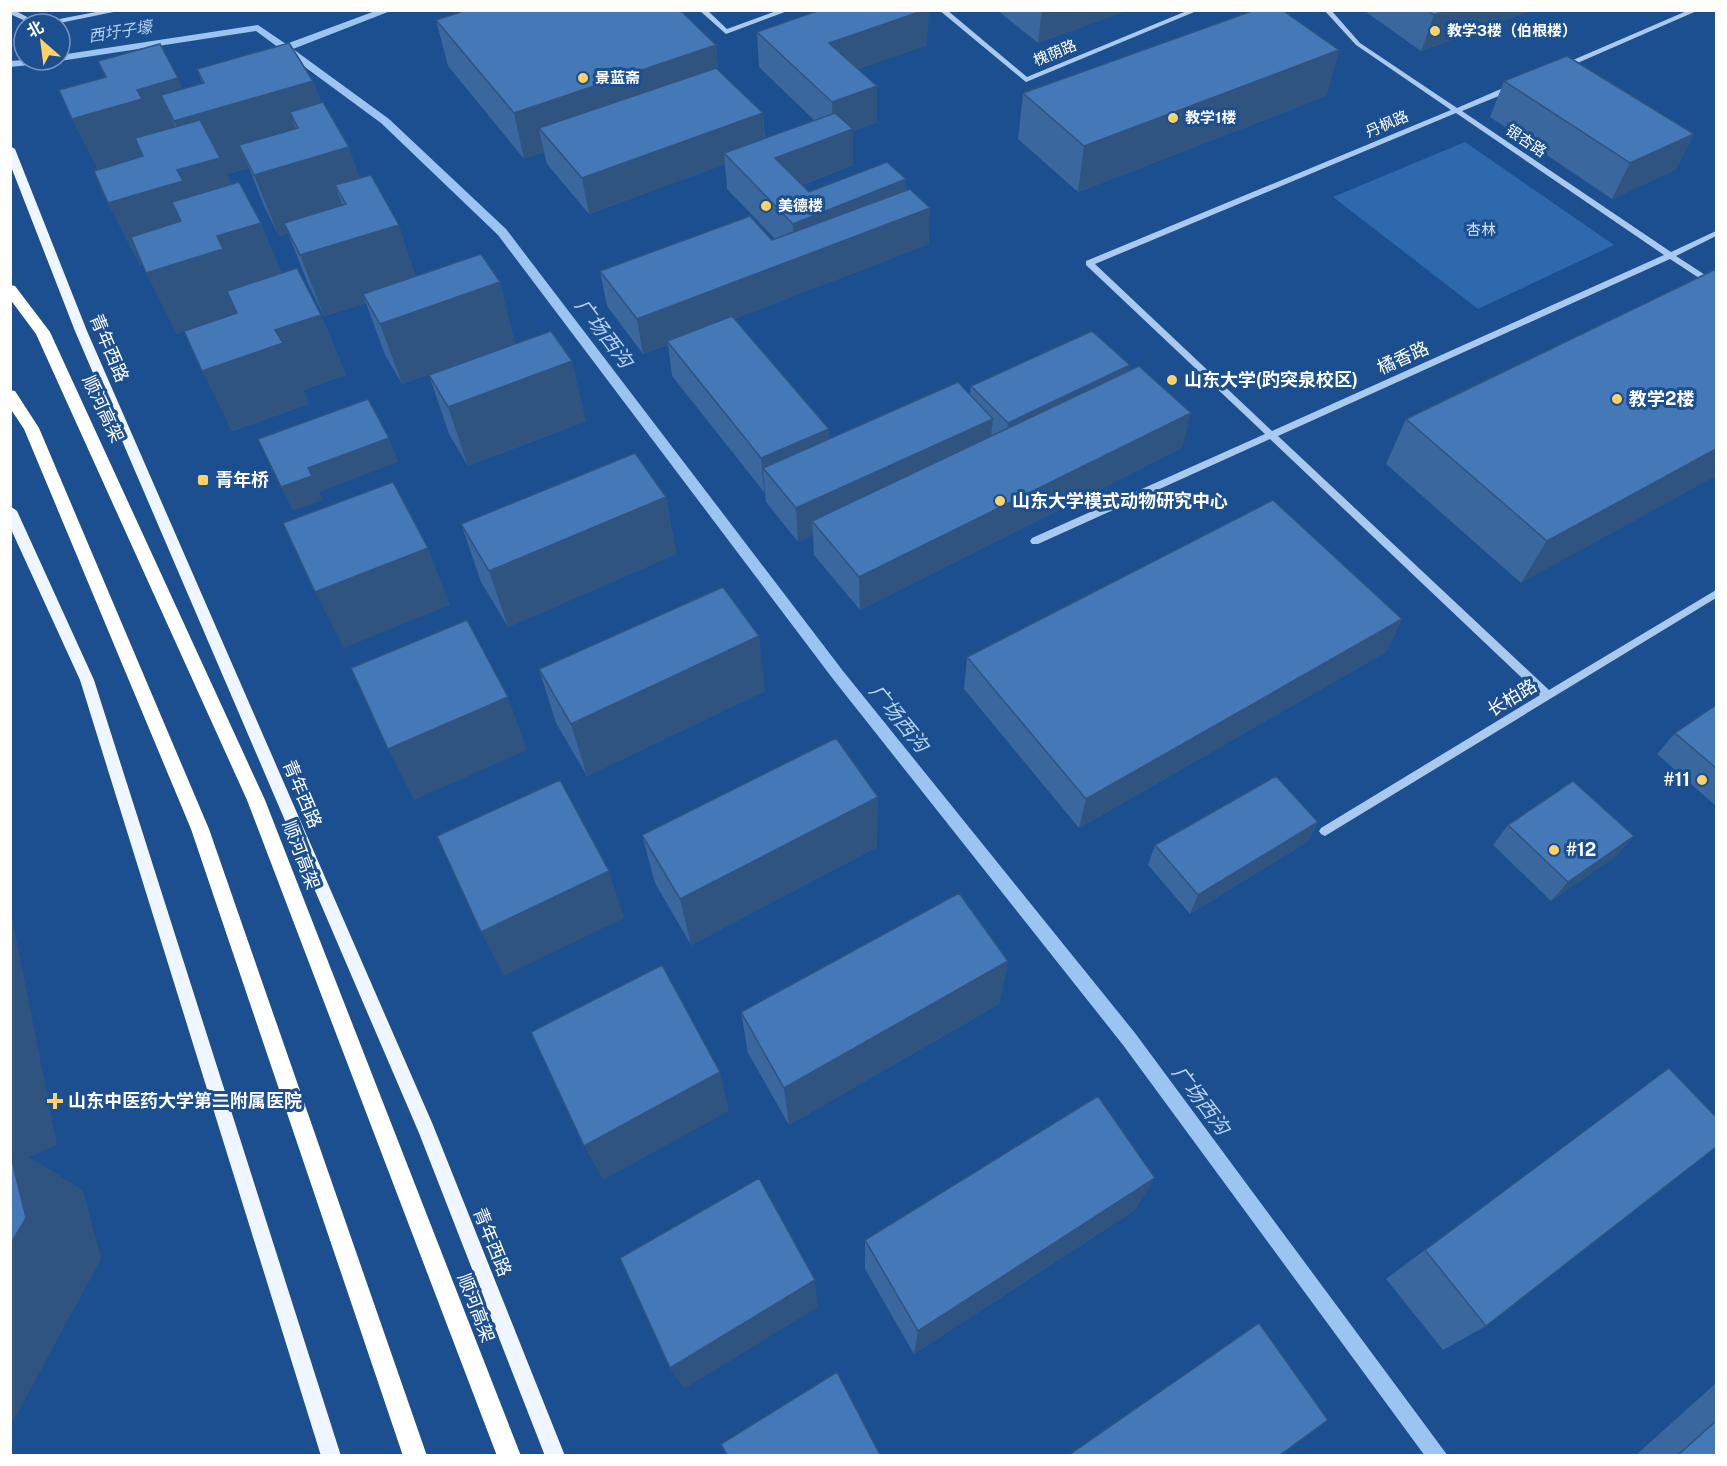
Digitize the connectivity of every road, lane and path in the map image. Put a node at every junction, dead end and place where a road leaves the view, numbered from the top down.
1 (120, 10) edge
2 (702, 10) edge
3 (786, 10) edge
4 (942, 10) edge
5 (1196, 10) edge
6 (1327, 10) edge
7 (1696, 10) edge
8 (72, 19) edge
9 (1555, 69) edge
10 (1522, 83) edge
11 (1457, 110) junction
12 (10, 149) edge
13 (1716, 232) edge
14 (1671, 255) junction
15 (1716, 286) edge
16 (10, 289) edge
17 (10, 395) edge
18 (1271, 435) junction
19 (10, 511) edge
20 (1035, 541) dead end
21 (1716, 594) edge
22 (1548, 696) junction
23 (1325, 831) dead end
24 (330, 1455) edge
25 (415, 1455) edge
26 (509, 1455) edge
27 (555, 1455) edge

1 - 8 lane
2 - 3 lane
4 - 5 lane, 槐荫路
6 - 11 lane, 银杏路
7 - 9 lane
10 - 11 lane, 丹枫路
11 - 14 lane, 银杏路
11 - 18 lane, 丹枫路
12 - 27 main road, 青年西路
13 - 14 lane, 橘香路
14 - 15 lane, 银杏路
14 - 18 lane, 橘香路
16 - 26 highway, 顺河高架
17 - 25 highway
18 - 20 lane, 橘香路
18 - 22 lane
19 - 24 main road
21 - 22 lane, 长柏路
22 - 23 lane, 长柏路

